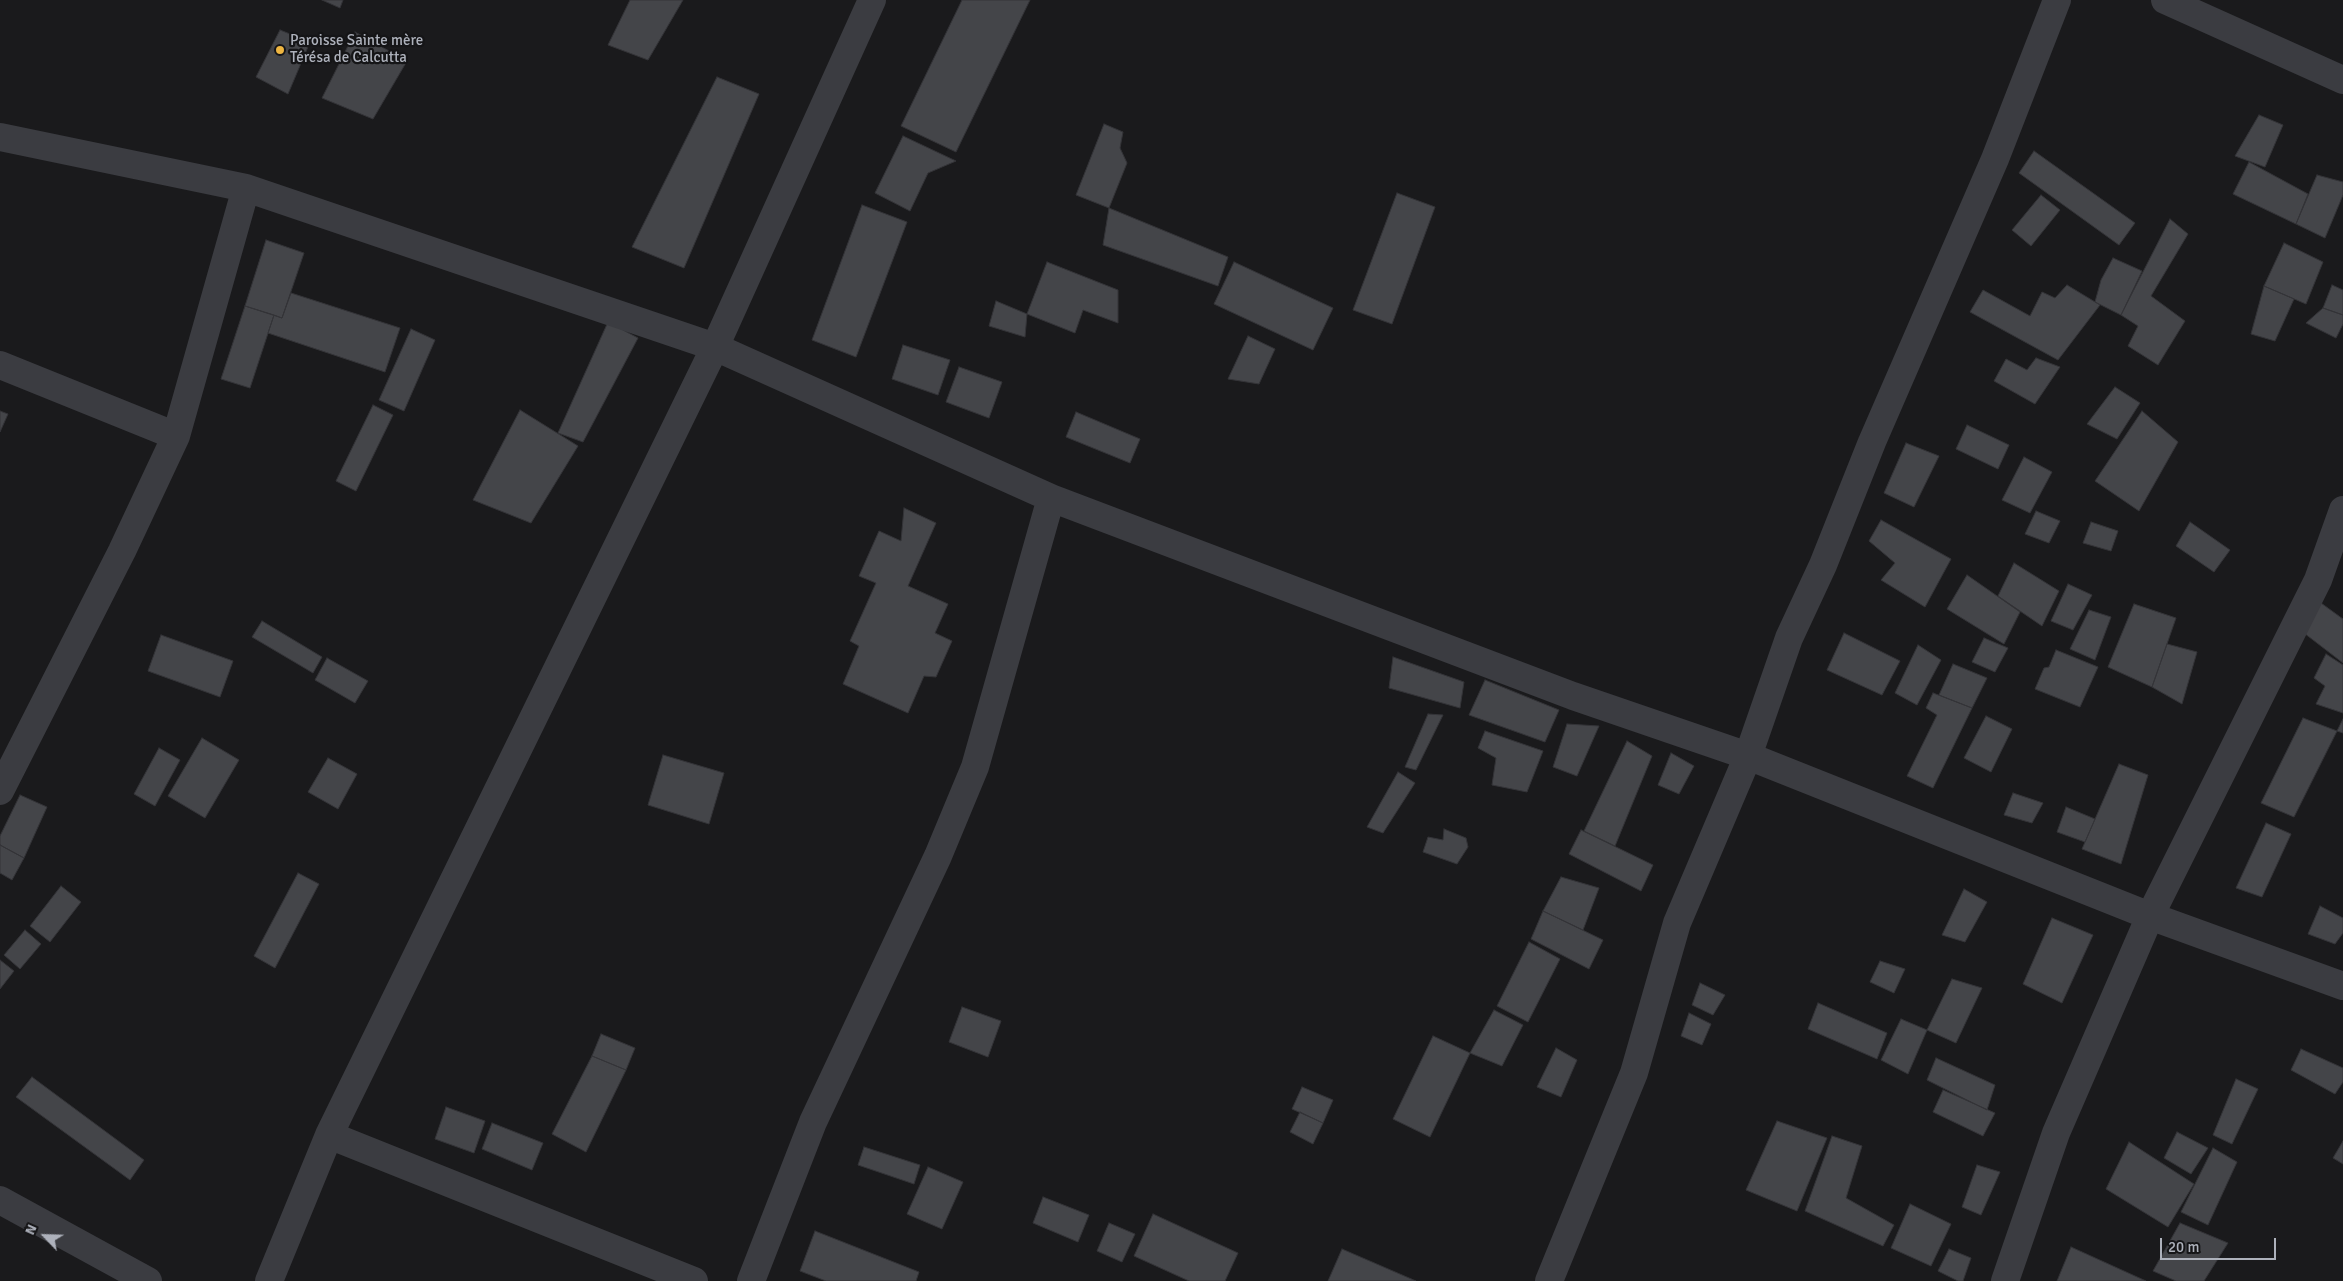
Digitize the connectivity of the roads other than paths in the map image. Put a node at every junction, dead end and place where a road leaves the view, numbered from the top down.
1 (872, 0) edge
2 (2057, 0) edge
3 (2165, 0) edge
4 (2343, 80) edge
5 (0, 138) edge
6 (246, 188) junction
7 (716, 347) junction
8 (0, 365) edge
9 (176, 436) junction
10 (1052, 498) junction
11 (2343, 510) edge
12 (1748, 756) junction
13 (0, 790) edge
14 (2150, 916) junction
15 (2343, 986) edge
16 (328, 1135) junction
17 (0, 1200) edge
18 (148, 1281) edge
19 (269, 1281) edge
20 (694, 1281) edge
21 (751, 1281) edge
22 (1550, 1281) edge
23 (2004, 1281) edge

1 - 7 street
2 - 12 street
3 - 4 street
5 - 6 street
6 - 7 street
6 - 9 street
7 - 10 street
7 - 16 street
8 - 9 street
9 - 13 street
10 - 12 street
10 - 21 street
11 - 14 street
12 - 14 street
12 - 22 street
14 - 15 street
14 - 23 street
16 - 19 street
16 - 20 street
17 - 18 street

